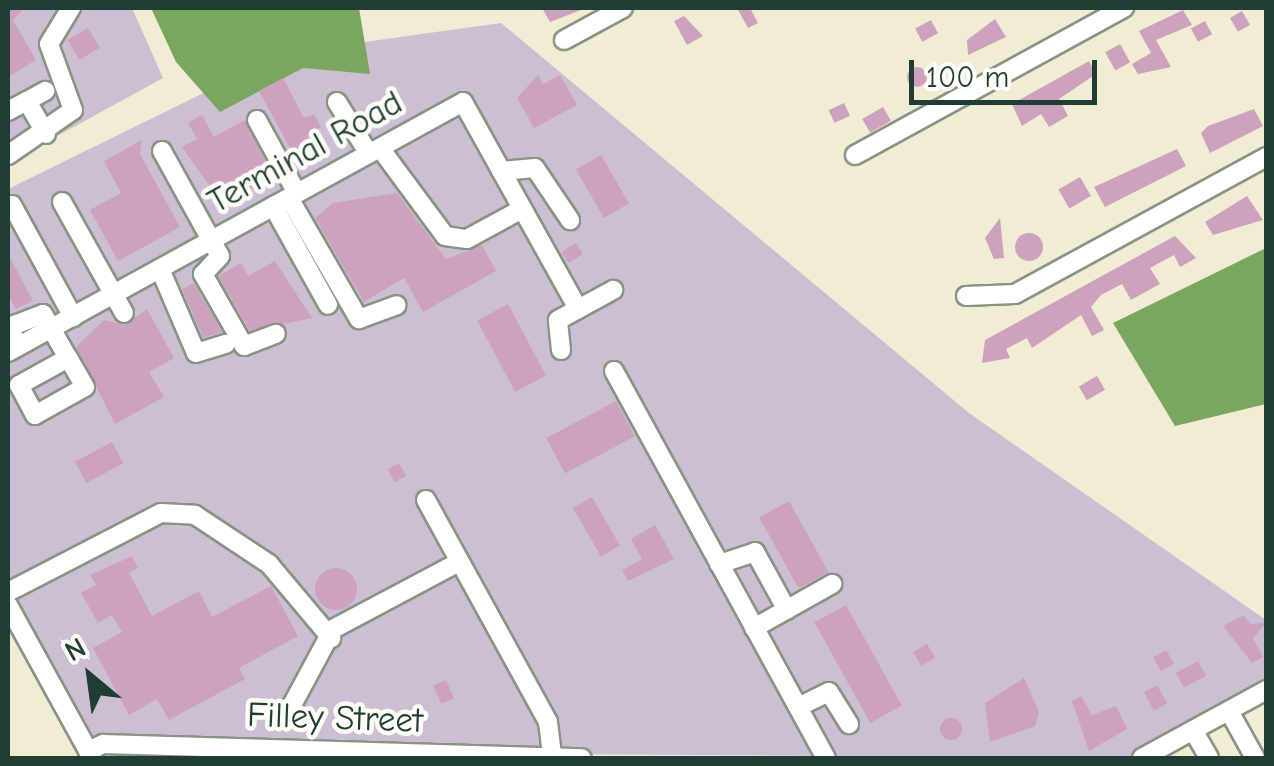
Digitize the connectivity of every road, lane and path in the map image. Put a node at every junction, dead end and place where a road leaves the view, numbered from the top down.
1 (71, 8) edge
2 (624, 8) edge
3 (1124, 8) edge
4 (1092, 15) edge
5 (564, 40) dead end
6 (45, 91) dead end
7 (27, 101) junction
8 (337, 102) dead end
9 (8, 112) edge
10 (257, 120) dead end
11 (46, 134) junction
12 (162, 151) dead end
13 (374, 151) junction
14 (8, 155) edge
15 (855, 155) dead end
16 (1266, 157) edge
17 (501, 171) junction
18 (287, 199) junction
19 (62, 202) dead end
20 (12, 205) dead end
21 (522, 209) junction
22 (570, 220) dead end
23 (211, 240) junction
24 (160, 268) junction
25 (613, 290) dead end
26 (113, 294) junction
27 (966, 296) dead end
28 (328, 305) dead end
29 (397, 305) dead end
30 (578, 309) junction
31 (124, 313) dead end
32 (72, 317) junction
33 (8, 326) edge
34 (52, 328) junction
35 (276, 334) dead end
36 (226, 344) dead end
37 (13, 350) edge
38 (562, 350) dead end
39 (68, 358) dead end
40 (614, 371) dead end
41 (426, 500) dead end
42 (459, 562) junction
43 (719, 564) junction
44 (832, 584) dead end
45 (8, 592) edge
46 (787, 610) junction
47 (9, 612) edge
48 (754, 628) junction
49 (331, 638) junction
50 (1266, 690) edge
51 (798, 707) junction
52 (1229, 710) junction
53 (284, 720) dead end
54 (849, 724) dead end
55 (1194, 730) junction
56 (243, 753) edge
57 (90, 755) edge
58 (552, 757) edge
59 (582, 758) edge
60 (826, 758) edge
61 (1142, 758) edge
62 (1209, 758) edge
63 (1255, 758) edge

1 - 11 street
2 - 5 street
3 - 4 street
4 - 15 street
6 - 7 street
7 - 9 street
7 - 11 street
8 - 13 street
10 - 18 street
11 - 14 street
12 - 23 street
13 - 17 street, Terminal Road
13 - 18 street, Terminal Road
13 - 21 street
16 - 27 street
17 - 21 street, Terminal Road
17 - 22 street
18 - 23 street, Terminal Road
18 - 28 street
18 - 29 street
19 - 26 street
20 - 32 street
21 - 30 street, Terminal Road
23 - 24 street, Terminal Road
23 - 35 street
24 - 26 street, Terminal Road
24 - 36 street
25 - 30 street
26 - 31 street
26 - 32 street, Terminal Road
30 - 38 street
32 - 34 street, Terminal Road
33 - 34 street
33 - 37 street
34 - 37 street, Terminal Road
34 - 39 street
40 - 43 street
41 - 42 street
42 - 49 street
42 - 58 street
43 - 46 street
43 - 48 street
44 - 46 street
45 - 49 street
46 - 48 street
47 - 57 street
48 - 51 street
49 - 53 street
50 - 52 street
51 - 54 street
51 - 60 street
52 - 55 street
52 - 63 street
55 - 61 street
55 - 62 street
56 - 57 street, Filley Street
56 - 58 street, Filley Street
58 - 59 street, Filley Street

